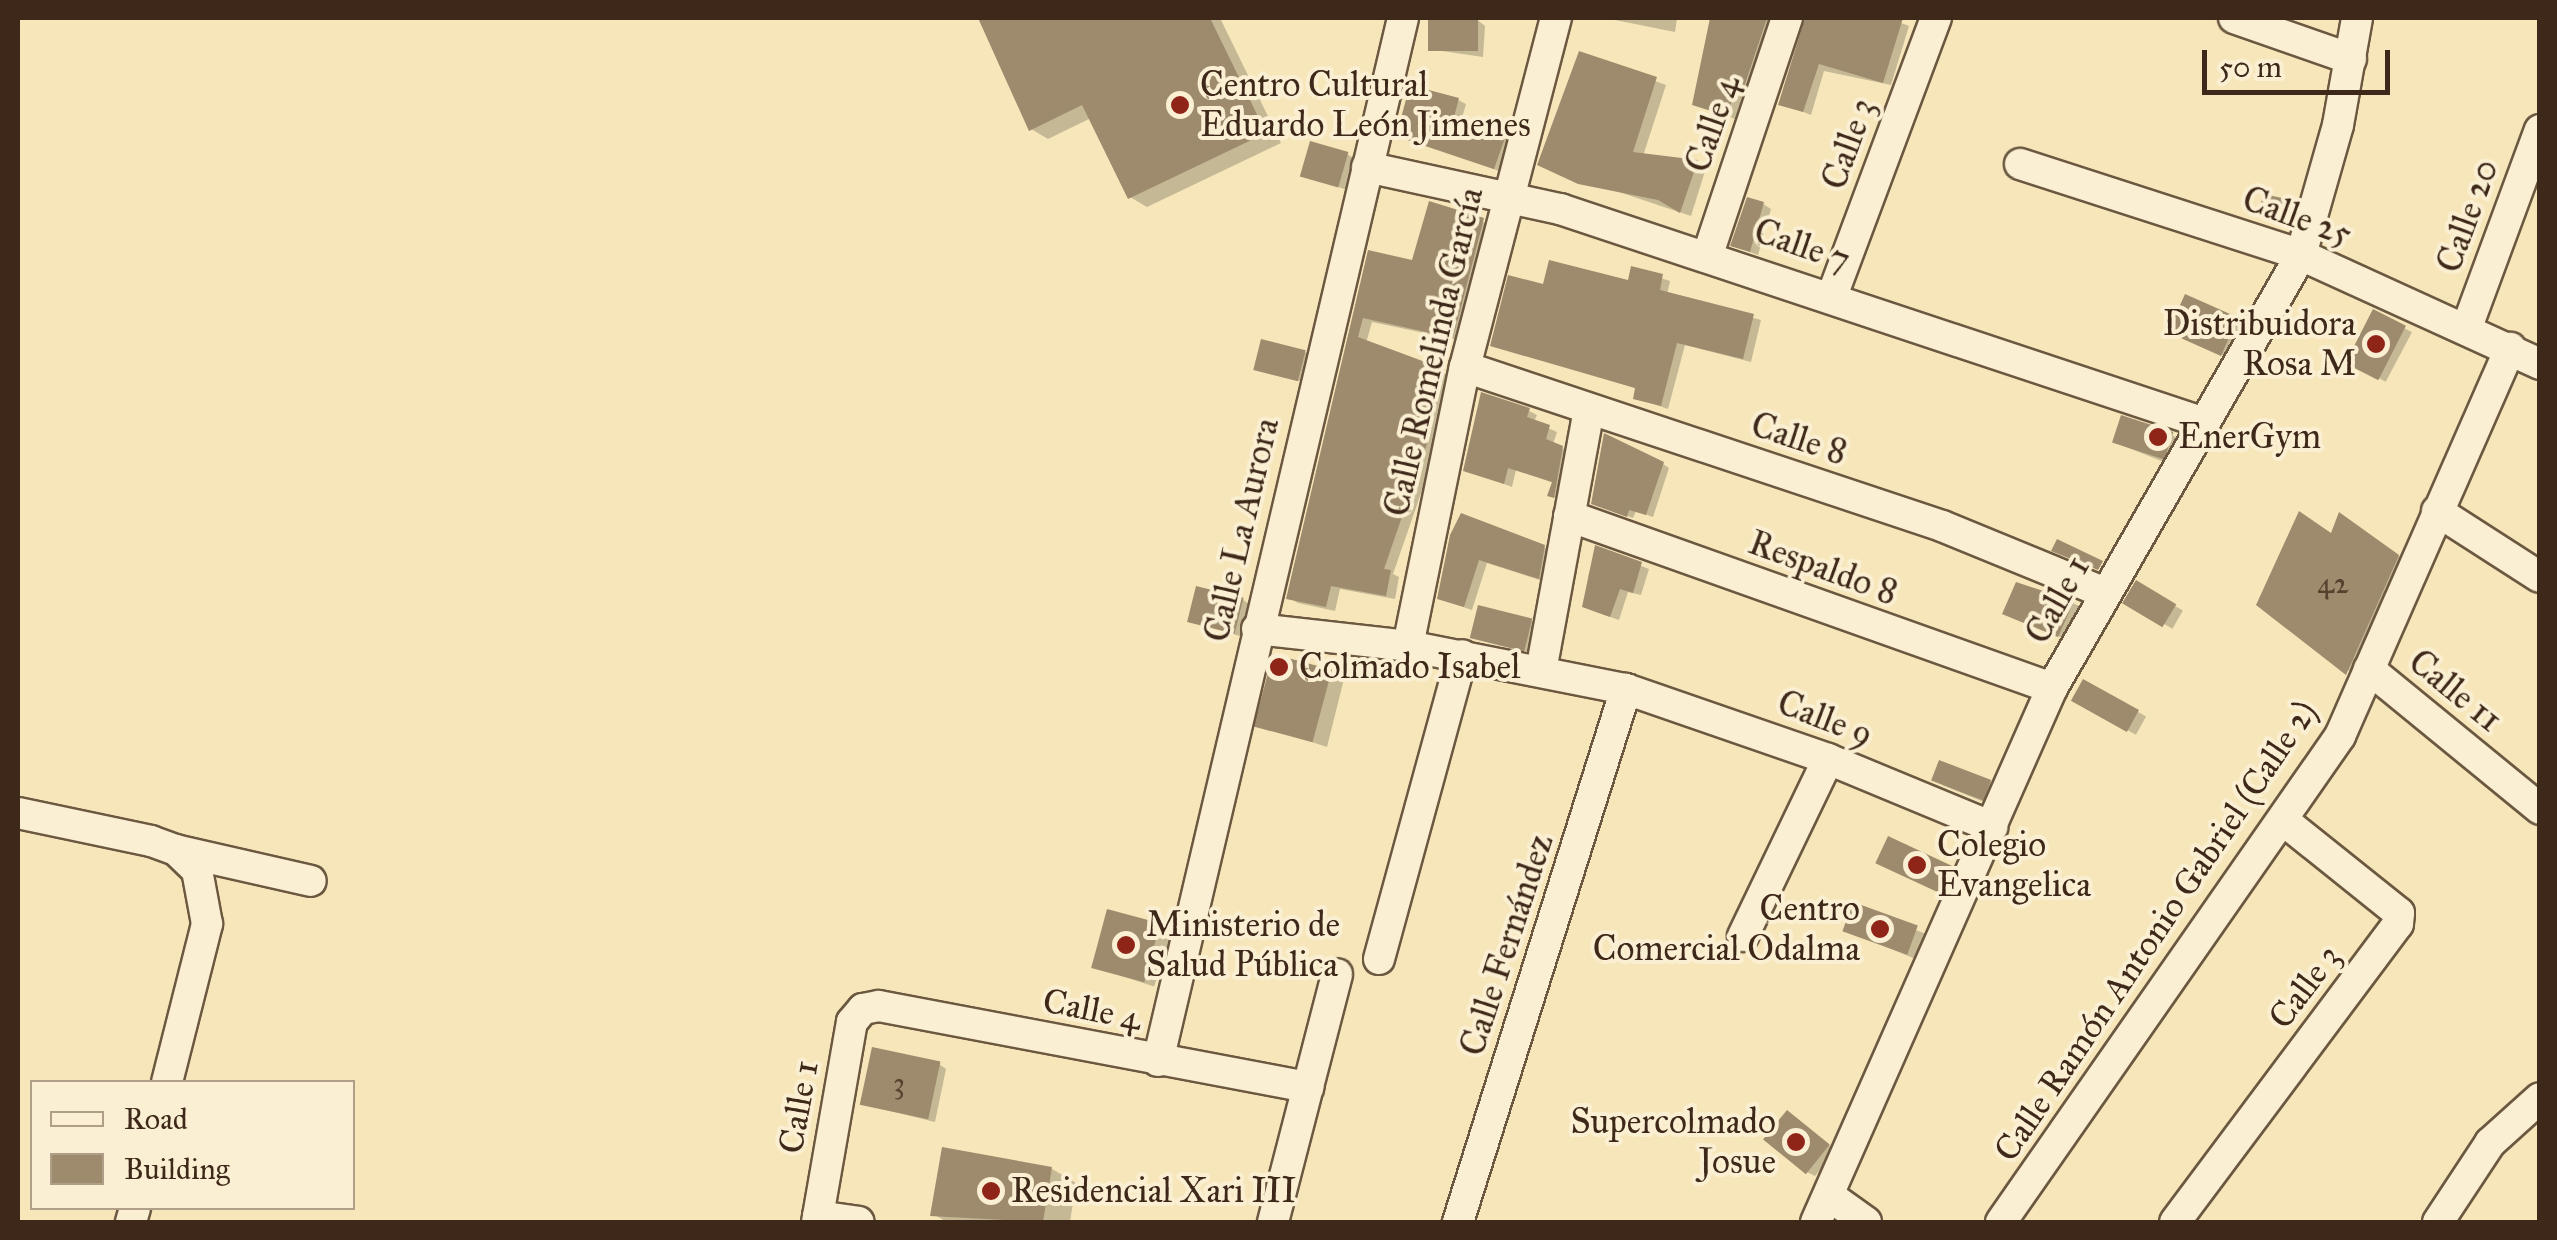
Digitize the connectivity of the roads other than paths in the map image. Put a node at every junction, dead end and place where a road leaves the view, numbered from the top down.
1 (1403, 18) edge
2 (1556, 18) edge
3 (1787, 18) edge
4 (1936, 18) edge
5 (2234, 18) edge
6 (2358, 18) edge
7 (2351, 60) junction
8 (2540, 130) edge
9 (2020, 164) dead end
10 (1367, 167) junction
11 (2532, 172) edge
12 (1506, 198) junction
13 (1708, 254) junction
14 (2302, 255) junction
15 (1832, 296) junction
16 (2468, 327) junction
17 (2510, 348) junction
18 (2540, 364) edge
19 (1466, 367) junction
20 (1588, 409) junction
21 (2204, 423) junction
22 (2437, 512) junction
23 (1569, 516) junction
24 (2540, 577) edge
25 (2104, 593) junction
26 (1257, 629) junction
27 (1408, 646) junction
28 (1462, 655) junction
29 (1540, 670) junction
30 (2369, 670) junction
31 (2052, 688) junction
32 (1626, 690) junction
33 (1828, 760) junction
34 (2540, 808) edge
35 (18, 813) edge
36 (2283, 820) junction
37 (1992, 827) junction
38 (187, 860) junction
39 (311, 881) dead end
40 (1743, 936) dead end
41 (1379, 959) dead end
42 (1336, 974) dead end
43 (863, 1009) joint
44 (1158, 1061) junction
45 (168, 1080) edge
46 (1308, 1087) junction
47 (2540, 1098) edge
48 (1824, 1210) edge
49 (818, 1219) edge
50 (859, 1222) edge
51 (1272, 1222) edge
52 (1458, 1222) edge
53 (1866, 1222) edge
54 (2001, 1222) edge
55 (2175, 1222) edge
56 (2438, 1222) edge

1 - 10 street, Calle La Aurora
2 - 12 street, Calle Romelinda García
3 - 13 street, Calle 4
4 - 15 street, Calle 3
5 - 7 street
6 - 7 street, Calle 1
7 - 14 street, Calle 1
8 - 11 street, Calle 20
9 - 14 street, Calle 25
10 - 12 street, Calle 7
10 - 26 street, Calle La Aurora
11 - 16 street, Calle 20
12 - 13 street, Calle 7
12 - 19 street, Calle Romelinda García
13 - 15 street, Calle 7
14 - 16 street, Calle 25
14 - 21 street, Calle 1
15 - 21 street, Calle 7
16 - 17 street, Calle 25
17 - 18 street, Calle 25
17 - 22 street, Calle Ramón Antonio Gabriel (Calle 2)
19 - 20 street, Calle 8
19 - 27 street, Calle Romelinda García
20 - 23 street
20 - 25 street, Calle 8
21 - 25 street, Calle 1
22 - 24 street
22 - 30 street, Calle Ramón Antonio Gabriel (Calle 2)
23 - 29 street
23 - 31 street, Respaldo 8
25 - 31 street, Calle 1
26 - 27 street
26 - 44 street, Calle La Aurora
27 - 28 street
28 - 29 street
28 - 41 street
29 - 32 street, Calle 9
30 - 34 street, Calle 11
30 - 36 street, Calle Ramón Antonio Gabriel (Calle 2)
31 - 37 street, Calle 1
32 - 33 street, Calle 9
32 - 52 street, Calle Fernández
33 - 37 street, Calle 9
33 - 40 street
35 - 38 street
36 - 54 street, Calle Ramón Antonio Gabriel (Calle 2)
36 - 55 street, Calle 3
37 - 48 street, Calle 1
38 - 39 street
38 - 45 street
42 - 46 street
43 - 44 street, Calle 4
43 - 49 street, Calle 1
44 - 46 street, Calle 4
46 - 51 street
47 - 56 street
48 - 53 street
49 - 50 street

